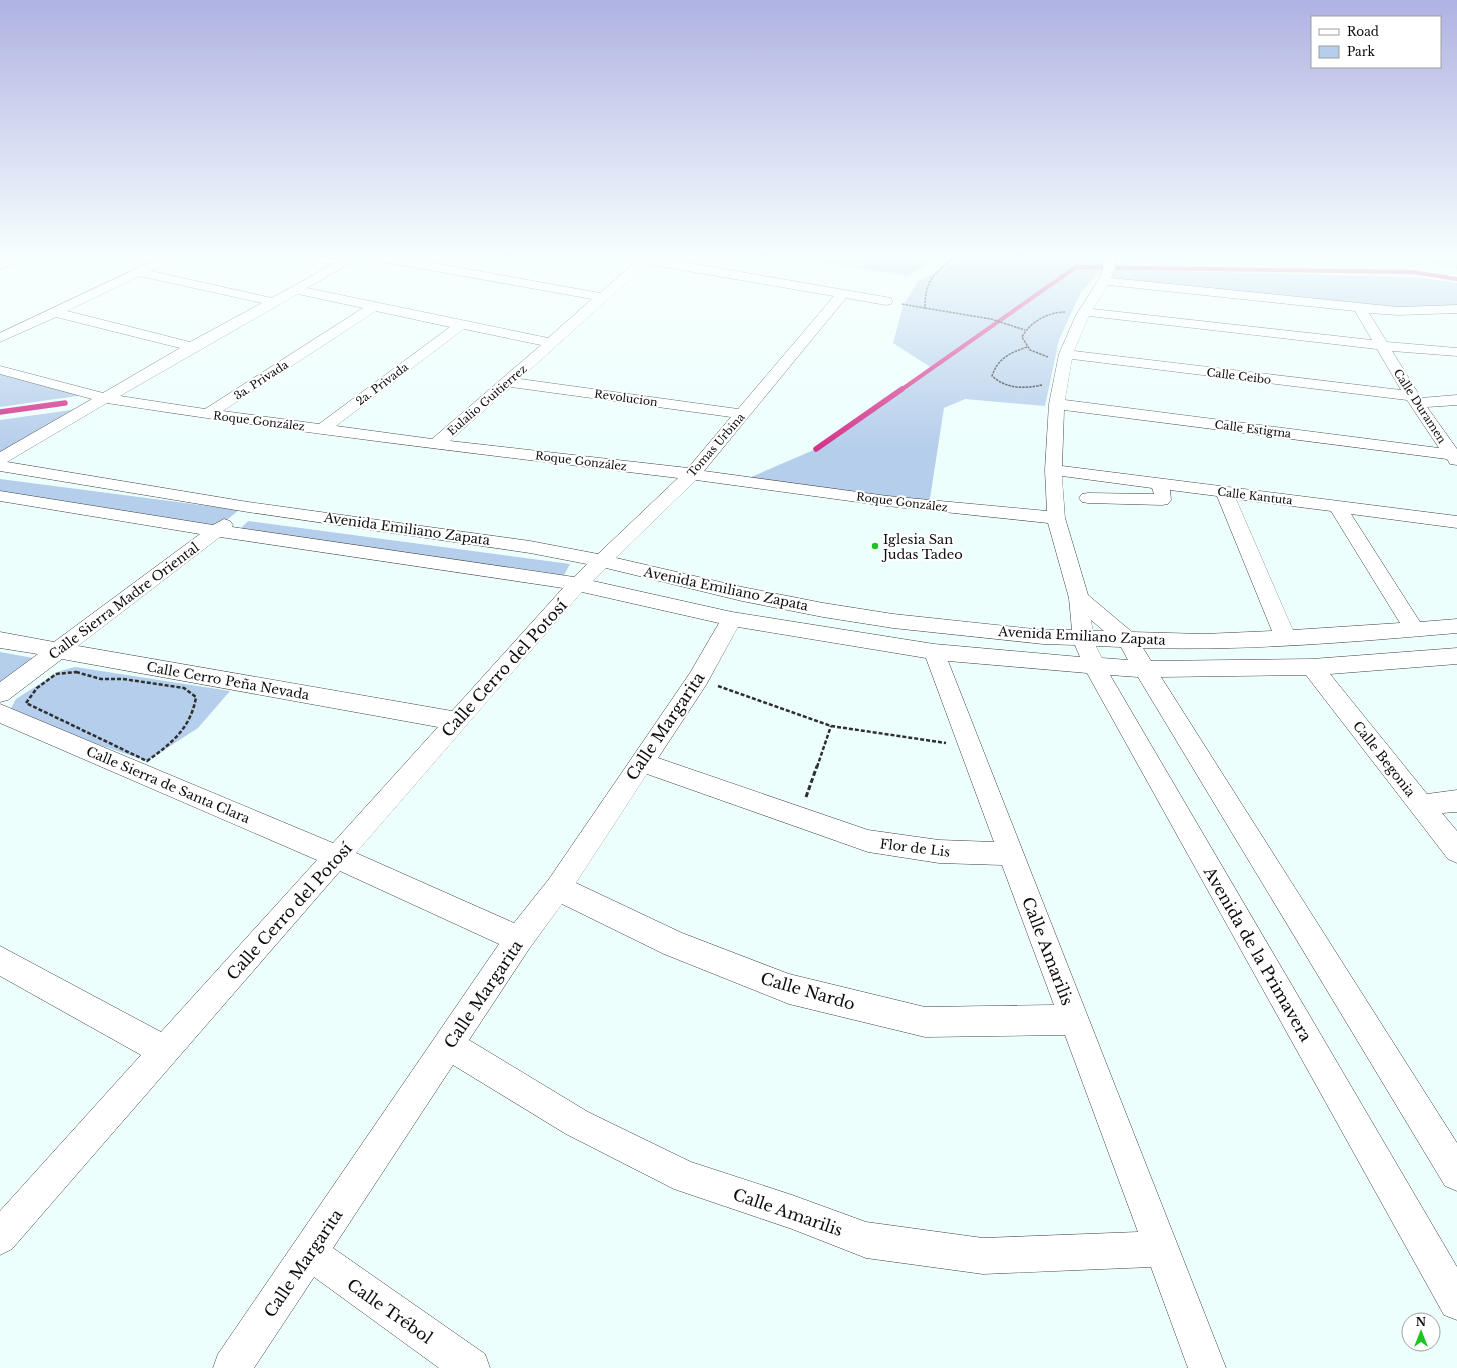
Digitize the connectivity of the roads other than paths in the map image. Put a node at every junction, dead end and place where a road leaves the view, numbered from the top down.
1 (35, 321) edge
2 (87, 321) edge
3 (240, 321) edge
4 (354, 321) edge
5 (440, 321) edge
6 (575, 321) edge
7 (820, 321) edge
8 (1081, 321) edge
9 (1157, 321) edge
10 (1367, 321) edge
11 (461, 325) junction
12 (0, 338) edge
13 (551, 343) junction
14 (1381, 345) junction
15 (192, 348) junction
16 (1457, 352) edge
17 (1065, 357) junction
18 (0, 370) edge
19 (509, 382) junction
20 (106, 398) junction
21 (1414, 399) junction
22 (1457, 400) edge
23 (1056, 404) junction
24 (208, 414) junction
25 (742, 414) junction
26 (322, 429) junction
27 (436, 444) junction
28 (0, 459) edge
29 (1455, 459) edge
30 (0, 466) edge
31 (1053, 470) junction
32 (692, 474) junction
33 (1159, 483) junction
34 (1224, 492) junction
35 (0, 496) edge
36 (1088, 498) dead end
37 (1337, 506) junction
38 (248, 507) junction
39 (1056, 518) junction
40 (1456, 523) edge
41 (217, 531) junction
42 (602, 561) junction
43 (578, 584) junction
44 (1079, 598) junction
45 (732, 619) junction
46 (1457, 626) edge
47 (1414, 629) junction
48 (1083, 639) junction
49 (1286, 639) junction
50 (0, 640) edge
51 (1127, 640) junction
52 (57, 651) junction
53 (934, 652) junction
54 (1457, 656) edge
55 (1094, 666) junction
56 (1312, 667) junction
57 (1145, 669) junction
58 (0, 694) edge
59 (0, 712) edge
60 (457, 721) junction
61 (641, 762) junction
62 (1457, 801) edge
63 (1420, 805) junction
64 (1457, 851) edge
65 (1011, 853) junction
66 (337, 857) junction
67 (558, 888) junction
68 (519, 940) junction
69 (0, 960) edge
70 (1075, 1020) junction
71 (449, 1045) junction
72 (165, 1051) junction
73 (1457, 1174) edge
74 (0, 1237) edge
75 (1162, 1249) junction
76 (310, 1253) junction
77 (1457, 1302) edge
78 (232, 1368) edge
79 (471, 1368) edge
80 (1207, 1368) edge

1 - 12 street
2 - 15 street
3 - 15 street
4 - 24 street, 3a. Privada
5 - 11 street
6 - 13 street, Eulalio Guitierrez
7 - 25 street, Tomas Urbina
8 - 17 street, Avenida de la Primavera
9 - 14 street
10 - 14 street, Calle Duramen
11 - 13 street
11 - 26 street, 2a. Privada
13 - 19 street, Eulalio Guitierrez
14 - 16 street
14 - 21 street, Calle Duramen
15 - 20 street
17 - 21 street, Calle Ceibo
17 - 23 street, Avenida de la Primavera
18 - 20 street, Roque González
19 - 25 street, Revolucion
19 - 27 street, Eulalio Guitierrez
20 - 24 street, Roque González
20 - 28 street
21 - 22 street, Calle Ceibo
21 - 29 street, Calle Duramen
23 - 29 street, Calle Estigma
23 - 31 street, Avenida de la Primavera
24 - 26 street, Roque González
25 - 32 street, Tomas Urbina
26 - 27 street, Roque González
27 - 32 street, Roque González
30 - 38 street, Avenida Emiliano Zapata
31 - 33 street, Calle Kantuta
31 - 39 street, Avenida de la Primavera
32 - 39 street, Roque González
32 - 42 street, Tomas Urbina
33 - 34 street, Calle Kantuta
33 - 36 street
34 - 37 street, Calle Kantuta
34 - 49 street
35 - 41 street, Avenida Emiliano Zapata
37 - 40 street, Calle Kantuta
37 - 47 street
38 - 41 street, Calle Sierra Madre Oriental
38 - 42 street, Avenida Emiliano Zapata
39 - 44 street, Avenida de la Primavera
41 - 43 street, Avenida Emiliano Zapata
41 - 52 street, Calle Sierra Madre Oriental
42 - 43 street, Tomas Urbina
42 - 48 street, Avenida Emiliano Zapata
43 - 45 street, Avenida Emiliano Zapata
43 - 60 street, Calle Cerro del Potosí
44 - 48 street, Avenida de la Primavera
44 - 51 street
45 - 53 street, Avenida Emiliano Zapata
45 - 61 street, Calle Margarita
46 - 47 street, Avenida Emiliano Zapata
47 - 49 street, Avenida Emiliano Zapata
48 - 51 street, Avenida Emiliano Zapata
48 - 55 street, Avenida de la Primavera
49 - 51 street, Avenida Emiliano Zapata
50 - 52 street, Calle Cerro Peña Nevada
51 - 57 street
52 - 58 street, Calle Sierra Madre Oriental
52 - 60 street, Calle Cerro Peña Nevada
53 - 55 street, Avenida Emiliano Zapata
53 - 65 street, Calle Amarilis
54 - 56 street, Avenida Emiliano Zapata
55 - 57 street, Avenida Emiliano Zapata
55 - 77 street, Avenida de la Primavera
56 - 57 street, Avenida Emiliano Zapata
56 - 63 street, Calle Begonia
57 - 73 street
59 - 66 street, Calle Sierra de Santa Clara
60 - 66 street, Calle Cerro del Potosí
61 - 65 street, Flor de Lis
61 - 67 street, Calle Margarita
62 - 63 street
63 - 64 street, Calle Begonia
65 - 70 street, Calle Amarilis
66 - 68 street, Calle Sierra de Santa Clara
66 - 72 street, Calle Cerro del Potosí
67 - 68 street, Calle Margarita
67 - 70 street, Calle Nardo
68 - 71 street, Calle Margarita
69 - 72 street
70 - 75 street, Calle Amarilis
71 - 75 street, Calle Amarilis
71 - 76 street, Calle Margarita
72 - 74 street, Calle Cerro del Potosí
75 - 80 street, Calle Amarilis
76 - 78 street, Calle Margarita
76 - 79 street, Calle Trébol

